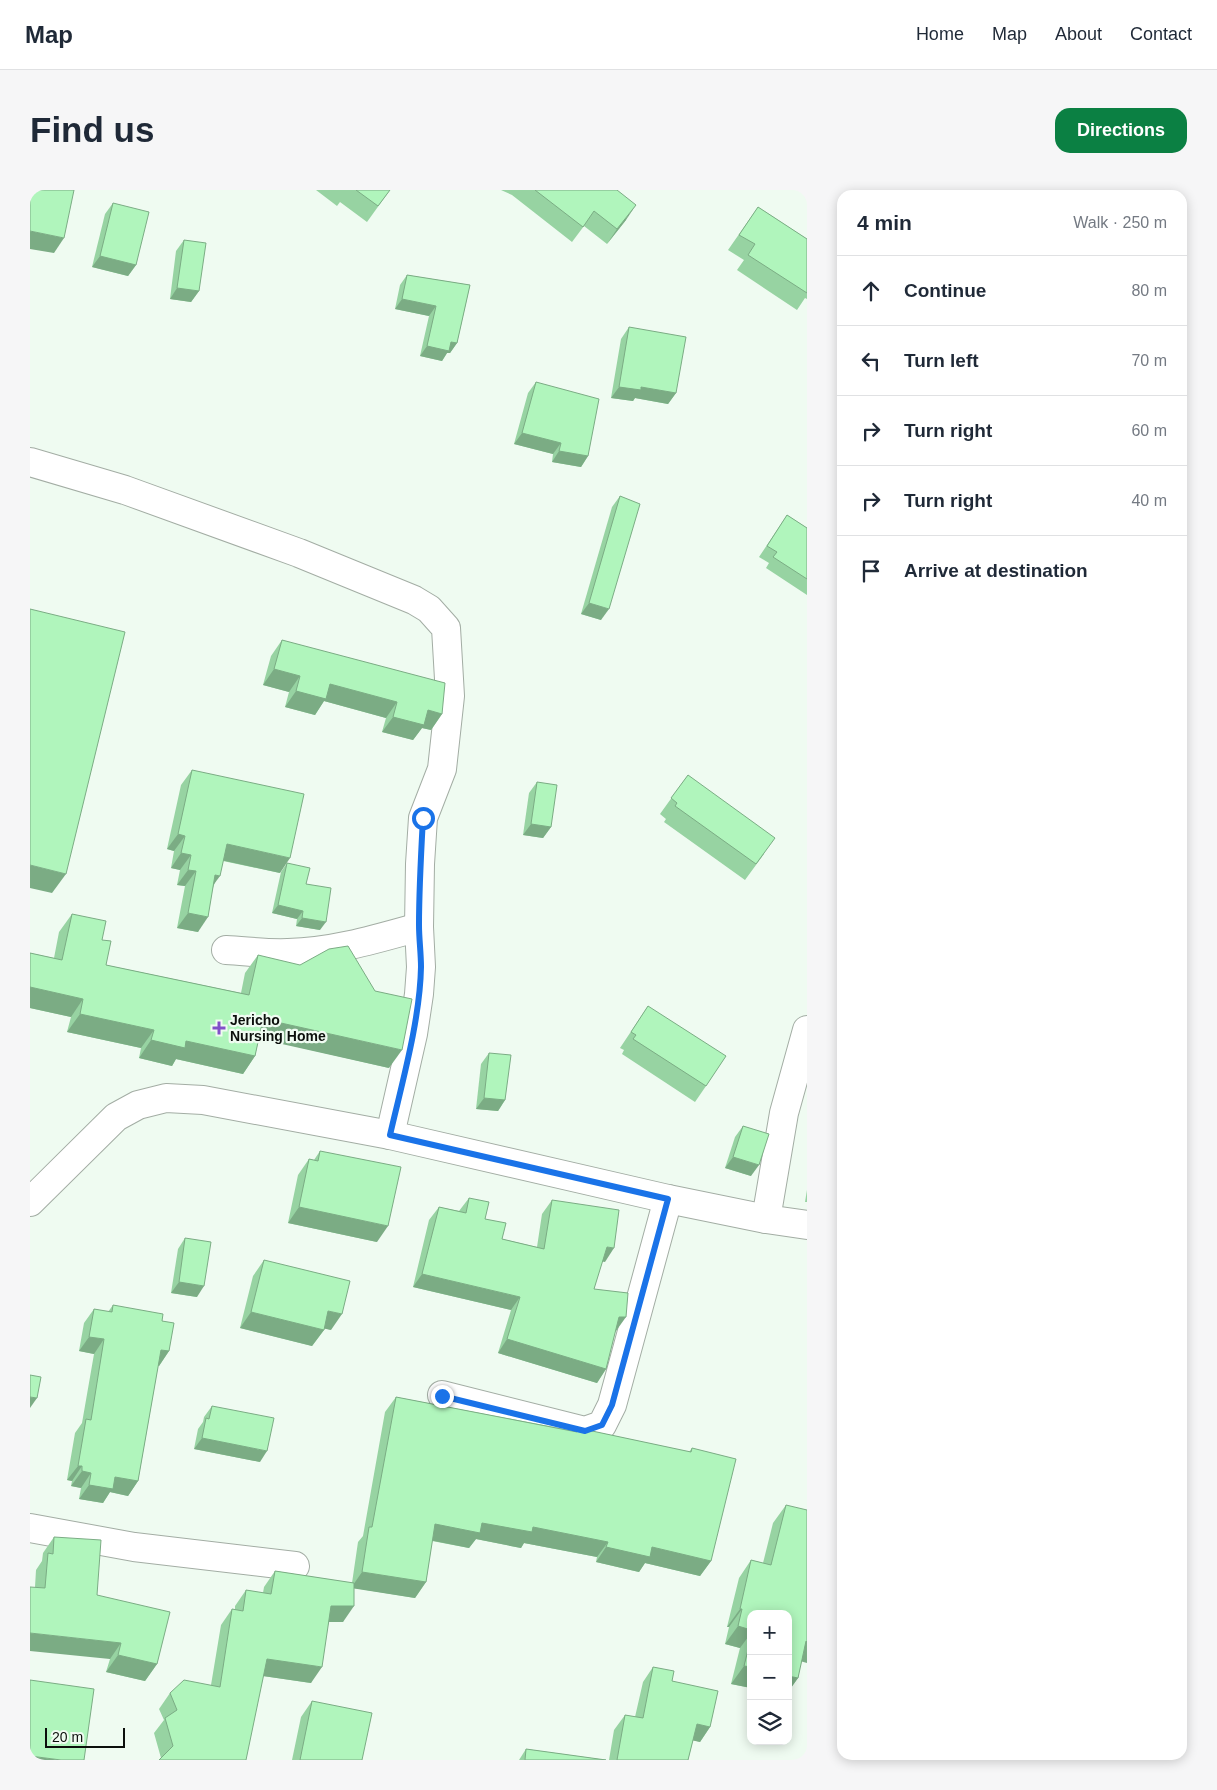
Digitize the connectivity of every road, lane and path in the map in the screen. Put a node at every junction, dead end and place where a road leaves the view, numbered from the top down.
1 (30, 462) edge
2 (419, 927) junction
3 (226, 950) dead end
4 (807, 1030) edge
5 (390, 1135) junction
6 (668, 1199) junction
7 (30, 1202) edge
8 (766, 1219) junction
9 (807, 1225) edge
10 (442, 1396) dead end
11 (30, 1528) edge
12 (295, 1566) dead end

1 - 2 street
2 - 3 street
2 - 5 street
4 - 8 street
5 - 6 street
5 - 7 street
6 - 8 street
6 - 10 street
8 - 9 street
11 - 12 street

